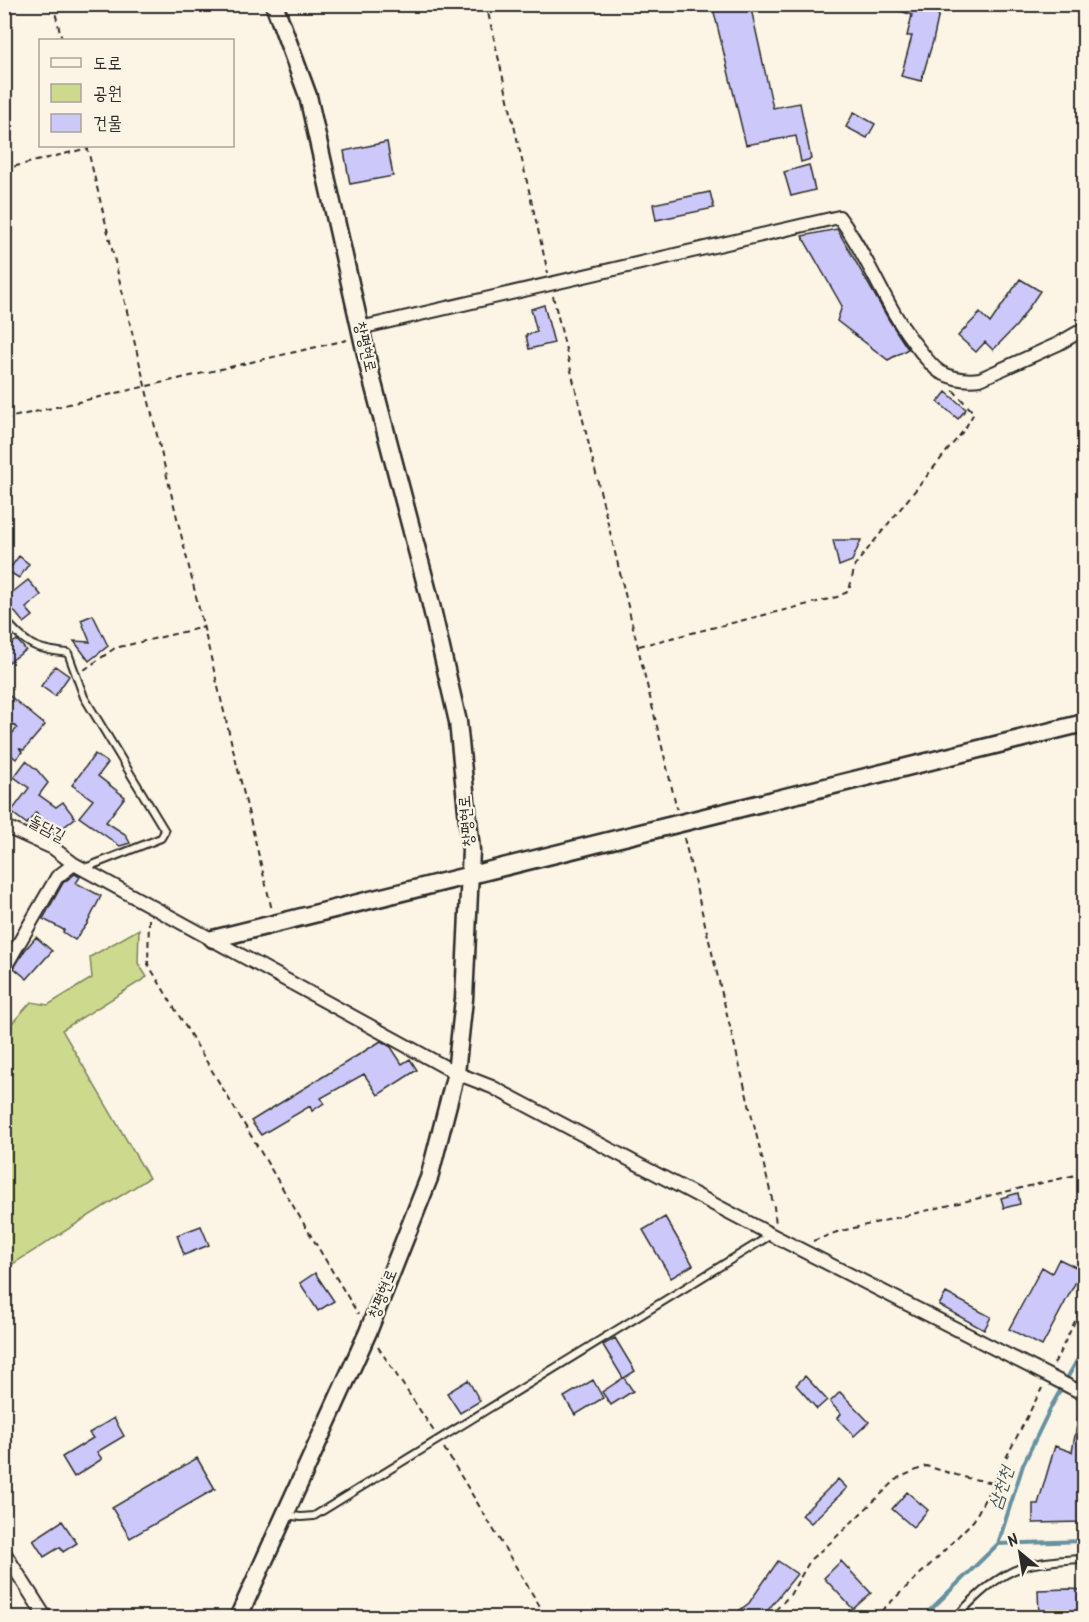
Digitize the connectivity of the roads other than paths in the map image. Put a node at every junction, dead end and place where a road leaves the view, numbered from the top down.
1 (274, 4) edge
2 (1084, 329) edge
3 (361, 332) junction
4 (4, 619) edge
5 (1084, 723) edge
6 (4, 826) edge
7 (79, 866) junction
8 (470, 874) junction
9 (213, 939) junction
10 (5, 968) edge
11 (456, 1073) junction
12 (772, 1235) junction
13 (1081, 1389) edge
14 (285, 1515) junction
15 (4, 1552) edge
16 (1084, 1559) edge
17 (46, 1617) edge
18 (238, 1617) edge
19 (955, 1617) edge

1 - 3 main road, 창평현로
2 - 3 street
3 - 8 main road, 창평현로
4 - 7 lane
5 - 8 main road
6 - 7 street, 돌담길
7 - 9 street, 돌담길
7 - 10 street
8 - 9 main road
8 - 11 main road, 창평현로
9 - 11 street, 돌담길
11 - 12 street, 돌담길
11 - 14 main road, 창평현로
12 - 13 street, 돌담길
12 - 14 lane
14 - 18 main road, 창평현로
15 - 17 street
16 - 19 lane

